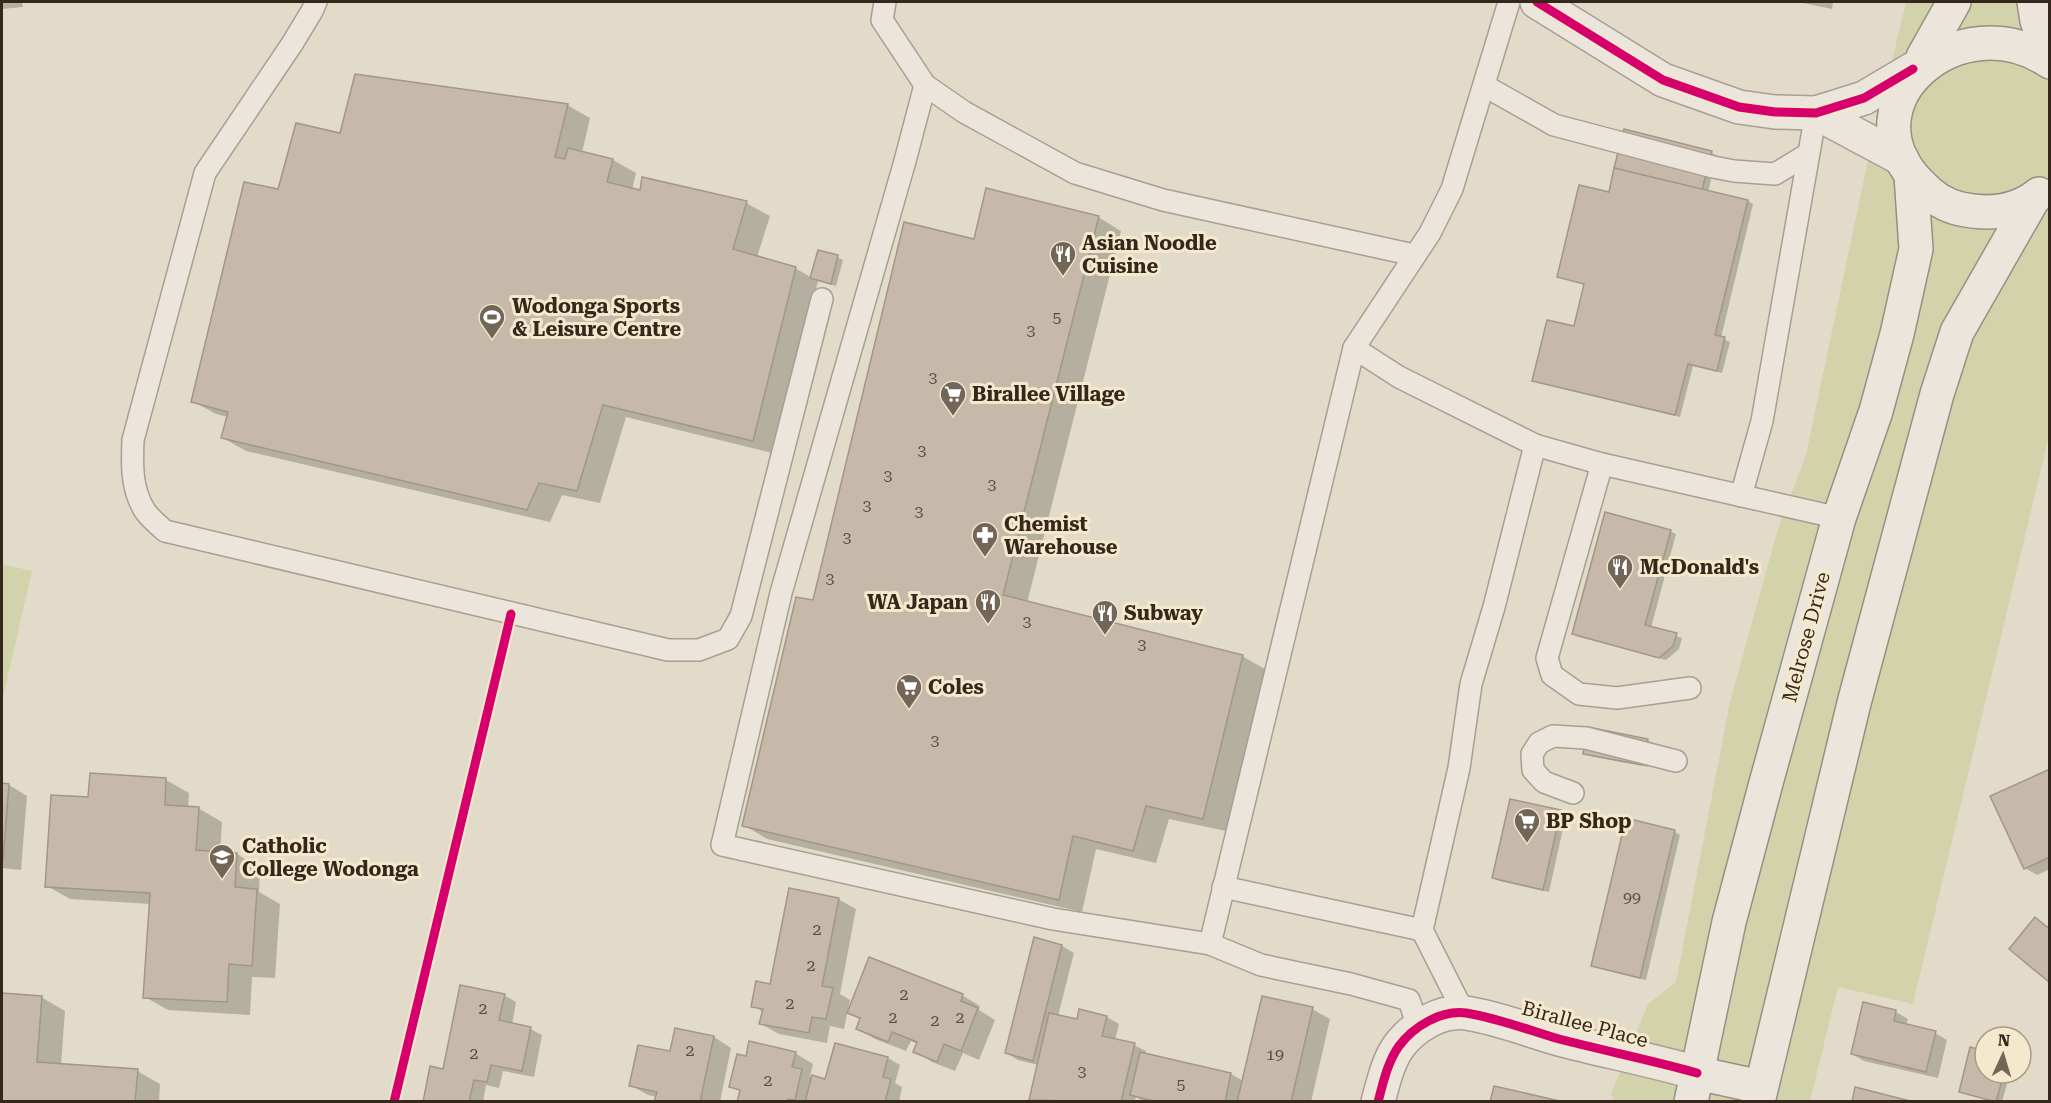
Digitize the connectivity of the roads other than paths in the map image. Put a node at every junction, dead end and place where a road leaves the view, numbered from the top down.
1 (316, 2) edge
2 (885, 2) edge
3 (1509, 2) edge
4 (1537, 2) edge
5 (1954, 2) edge
6 (2034, 2) edge
7 (2049, 53) edge
8 (2049, 62) edge
9 (1917, 64) junction
10 (925, 85) junction
11 (1485, 86) junction
12 (1816, 113) junction
13 (1808, 154) junction
14 (1906, 167) junction
15 (2044, 190) edge
16 (1414, 255) junction
17 (822, 299) dead end
18 (1354, 348) junction
19 (1535, 445) junction
20 (1602, 464) junction
21 (1741, 496) junction
22 (1839, 519) junction
23 (1690, 688) dead end
24 (1676, 761) dead end
25 (1573, 793) dead end
26 (1223, 888) junction
27 (1422, 930) junction
28 (1210, 944) junction
29 (1464, 1013) junction
30 (1418, 1027) junction
31 (1694, 1087) edge
32 (1760, 1094) edge
33 (1378, 1101) edge

1 - 17 lane
2 - 10 lane
3 - 11 lane
4 - 12 main road
5 - 9 main road
6 - 7 main road
8 - 9 main road
9 - 12 main road
9 - 14 main road, Melrose Drive
10 - 16 lane
10 - 28 lane
11 - 13 lane
11 - 16 lane
12 - 13 lane
12 - 14 main road
13 - 21 lane
14 - 15 main road
14 - 22 main road, Melrose Drive
15 - 32 main road
16 - 18 lane
18 - 19 lane
18 - 26 lane
19 - 20 lane
19 - 27 lane
20 - 21 lane
20 - 23 lane
21 - 22 lane
22 - 31 main road, Melrose Drive
24 - 25 lane
26 - 27 lane
26 - 28 lane
27 - 29 lane
28 - 30 lane
29 - 30 main road
29 - 31 main road, Birallee Place
30 - 33 main road
31 - 32 main road, Birallee Place

